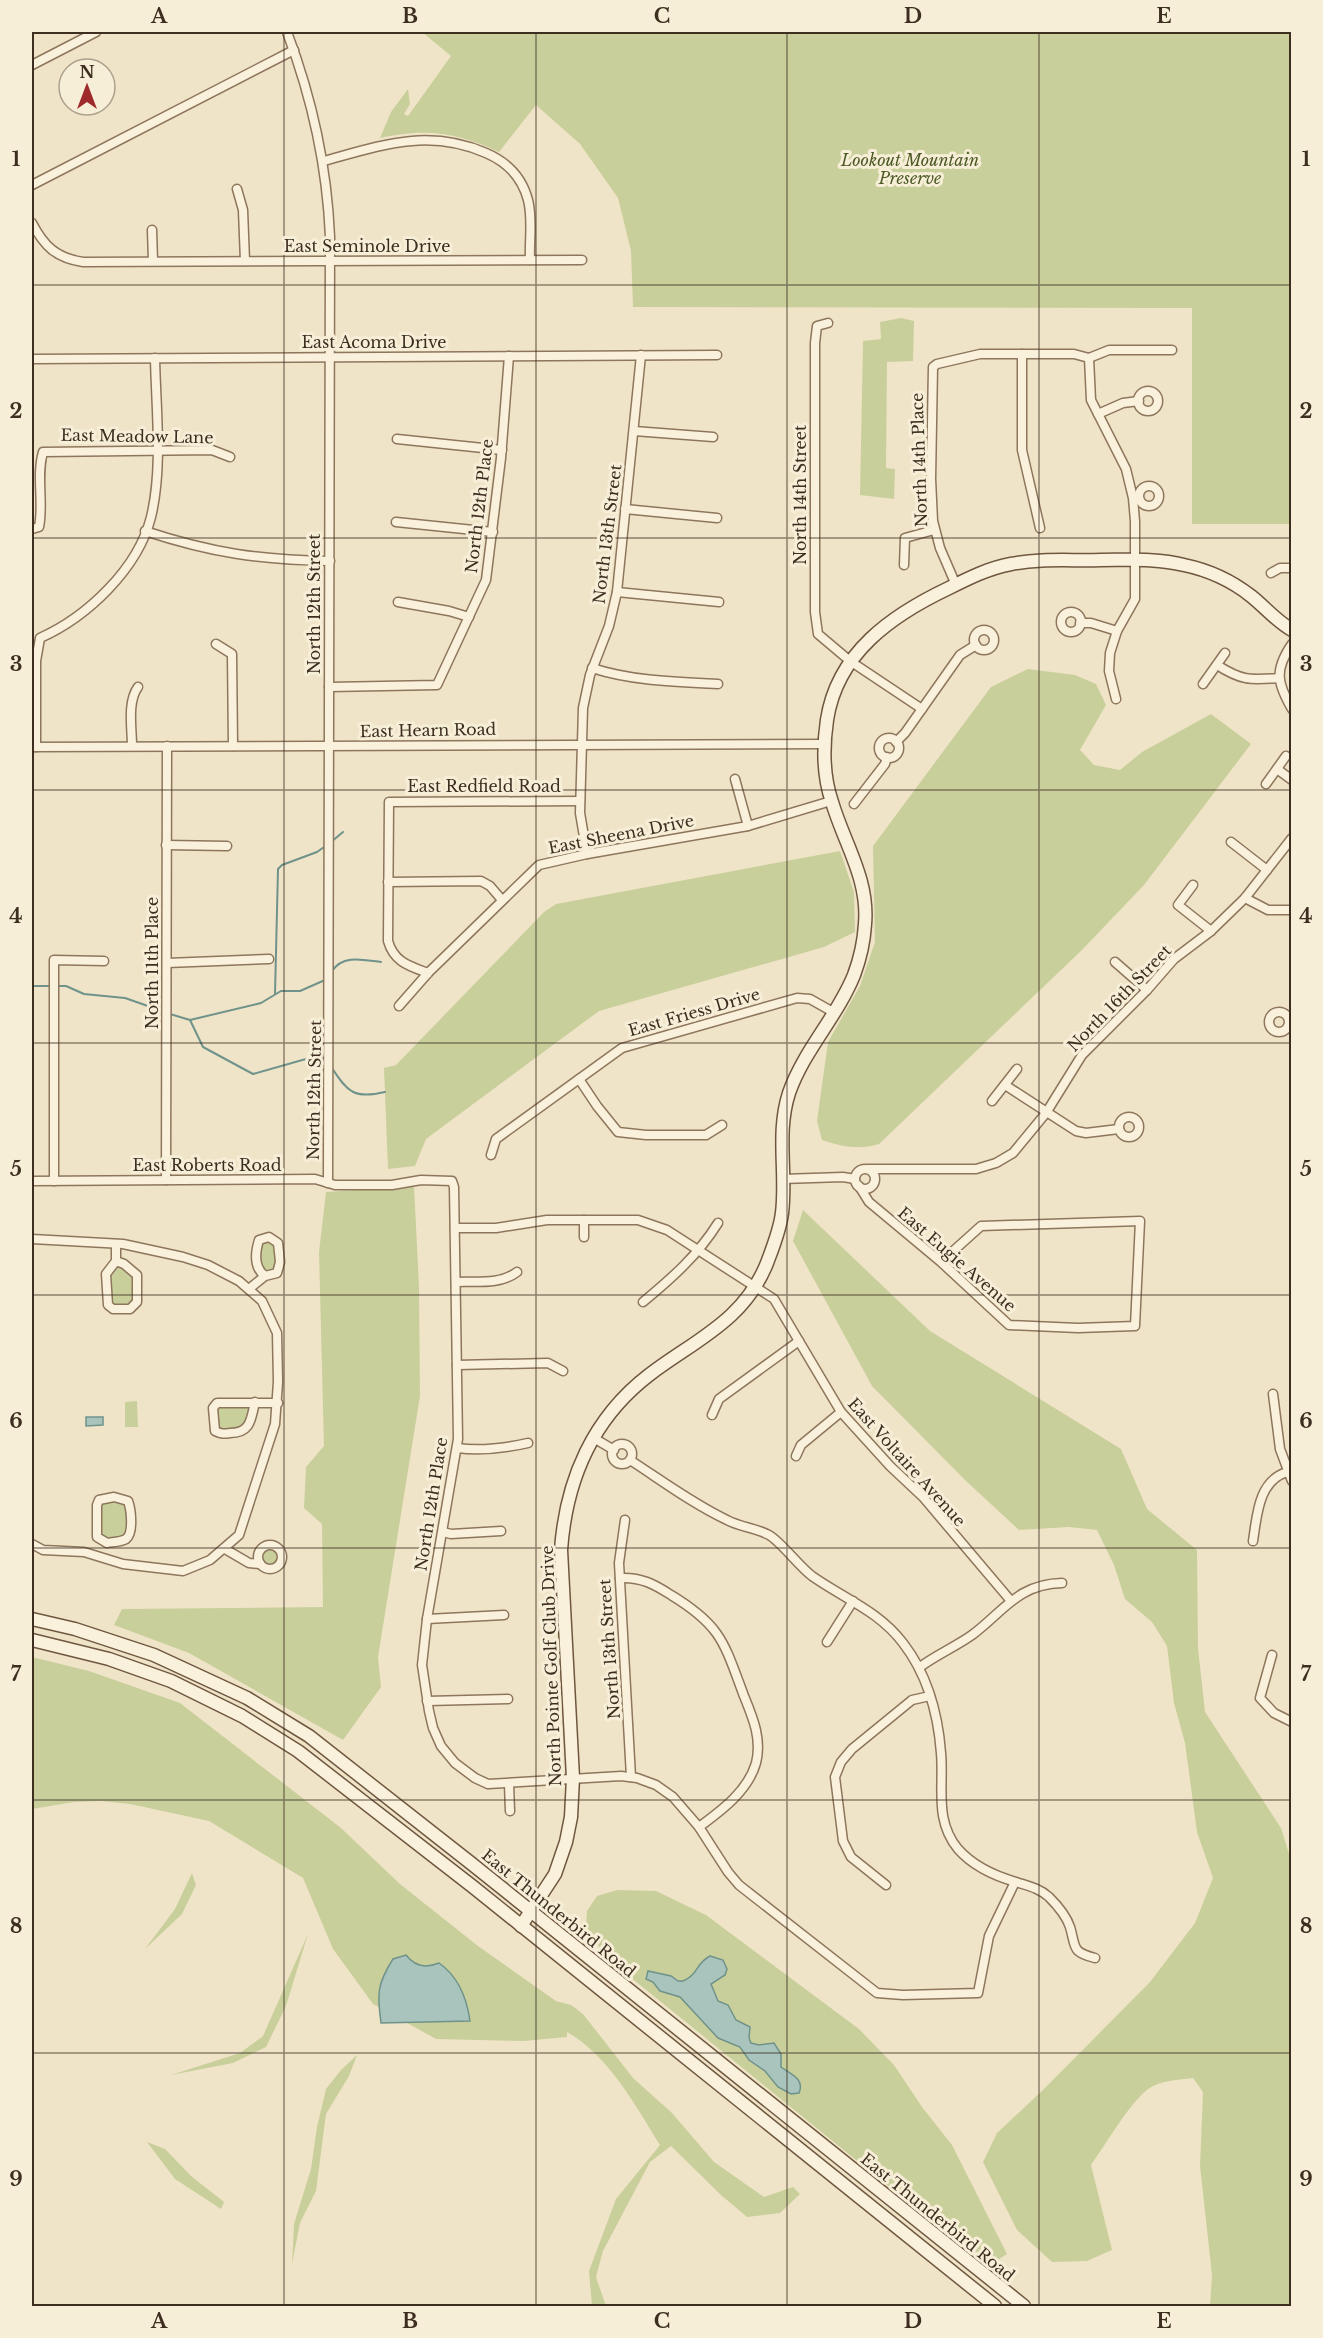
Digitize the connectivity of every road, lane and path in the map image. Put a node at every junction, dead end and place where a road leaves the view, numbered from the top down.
1 (96, 32) edge
2 (286, 32) edge
3 (294, 50) junction
4 (32, 65) edge
5 (324, 161) junction
6 (32, 185) edge
7 (237, 189) dead end
8 (32, 223) edge
9 (152, 230) dead end
10 (530, 260) junction
11 (582, 260) dead end
12 (153, 261) junction
13 (244, 261) junction
14 (330, 261) junction
15 (828, 323) dead end
16 (1172, 350) dead end
17 (1022, 354) junction
18 (641, 355) junction
19 (717, 355) dead end
20 (509, 356) junction
21 (329, 357) junction
22 (155, 358) junction
23 (1089, 358) junction
24 (32, 359) edge
25 (1139, 401) dead end
26 (1098, 414) junction
27 (634, 431) junction
28 (713, 436) dead end
29 (397, 439) dead end
30 (156, 450) junction
31 (502, 450) junction
32 (230, 457) dead end
33 (626, 509) junction
34 (717, 518) dead end
35 (396, 522) dead end
36 (35, 528) edge
37 (1040, 528) dead end
38 (934, 530) junction
39 (146, 531) junction
40 (493, 532) junction
41 (1136, 560) junction
42 (330, 561) junction
43 (904, 565) dead end
44 (1292, 568) edge
45 (1271, 573) dead end
46 (956, 585) junction
47 (617, 592) junction
48 (398, 602) dead end
49 (719, 602) dead end
50 (469, 617) junction
51 (1080, 623) dead end
52 (1292, 630) edge
53 (1117, 631) junction
54 (216, 644) dead end
55 (1292, 644) edge
56 (976, 645) dead end
57 (1225, 653) dead end
58 (850, 661) junction
59 (1217, 665) junction
60 (592, 668) junction
61 (1279, 678) junction
62 (718, 684) dead end
63 (1203, 684) dead end
64 (138, 687) dead end
65 (329, 687) junction
66 (1116, 699) dead end
67 (922, 709) junction
68 (1292, 709) edge
69 (897, 742) junction
70 (582, 744) junction
71 (825, 744) junction
72 (132, 746) junction
73 (167, 746) junction
74 (233, 746) junction
75 (330, 746) junction
76 (34, 747) edge
77 (1286, 756) dead end
78 (887, 757) junction
79 (1277, 769) junction
80 (735, 779) dead end
81 (1292, 780) edge
82 (1266, 784) dead end
83 (580, 801) junction
84 (831, 801) junction
85 (854, 804) dead end
86 (748, 826) junction
87 (1292, 838) edge
88 (1231, 842) dead end
89 (166, 844) junction
90 (227, 846) dead end
91 (587, 855) junction
92 (1267, 870) junction
93 (388, 882) junction
94 (1193, 885) dead end
95 (1245, 898) junction
96 (502, 900) junction
97 (1292, 910) edge
98 (1210, 931) junction
99 (269, 959) dead end
100 (104, 961) dead end
101 (1114, 962) dead end
102 (167, 963) junction
103 (428, 973) junction
104 (1147, 990) junction
105 (399, 1006) dead end
106 (833, 1012) junction
107 (1017, 1069) dead end
108 (579, 1079) junction
109 (1005, 1085) junction
110 (992, 1101) dead end
111 (1046, 1113) junction
112 (722, 1125) dead end
113 (1119, 1129) dead end
114 (491, 1155) dead end
115 (868, 1169) junction
116 (896, 1170) junction
117 (782, 1179) junction
118 (166, 1180) junction
119 (32, 1181) edge
120 (54, 1181) junction
121 (452, 1181) joint
122 (327, 1183) junction
123 (857, 1183) junction
124 (874, 1183) junction
125 (872, 1204) junction
126 (584, 1220) junction
127 (718, 1223) dead end
128 (455, 1228) junction
129 (584, 1237) dead end
130 (32, 1239) edge
131 (116, 1244) junction
132 (699, 1251) junction
133 (116, 1261) junction
134 (941, 1262) junction
135 (516, 1272) dead end
136 (265, 1276) junction
137 (456, 1282) junction
138 (755, 1287) junction
139 (250, 1288) junction
140 (643, 1302) dead end
141 (799, 1341) junction
142 (457, 1365) junction
143 (563, 1371) dead end
144 (1273, 1394) dead end
145 (255, 1402) junction
146 (278, 1403) junction
147 (841, 1412) junction
148 (711, 1415) dead end
149 (592, 1437) junction
150 (528, 1443) dead end
151 (457, 1448) junction
152 (614, 1450) junction
153 (796, 1456) dead end
154 (630, 1460) junction
155 (1287, 1472) junction
156 (1292, 1481) edge
157 (625, 1520) dead end
158 (501, 1531) dead end
159 (443, 1532) junction
160 (1253, 1541) dead end
161 (32, 1544) edge
162 (107, 1544) junction
163 (225, 1549) junction
164 (102, 1557) junction
165 (260, 1564) dead end
166 (620, 1578) junction
167 (1062, 1582) dead end
168 (853, 1601) junction
169 (1011, 1601) junction
170 (504, 1614) dead end
171 (32, 1619) edge
172 (427, 1619) junction
173 (32, 1640) edge
174 (827, 1642) dead end
175 (1272, 1654) dead end
176 (920, 1667) junction
177 (930, 1696) junction
178 (508, 1700) dead end
179 (427, 1701) junction
180 (1292, 1722) edge
181 (631, 1777) junction
182 (573, 1778) junction
183 (509, 1784) junction
184 (510, 1811) dead end
185 (699, 1827) junction
186 (1015, 1882) junction
187 (886, 1885) dead end
188 (532, 1911) junction
189 (521, 1926) junction
190 (1095, 1958) dead end
191 (995, 2307) edge
192 (1024, 2307) edge

1 - 4 street
2 - 3 street, North 12th Street
3 - 5 street, North 12th Street
3 - 6 street
5 - 10 street
5 - 14 street, North 12th Street
7 - 13 street
8 - 12 street, East Seminole Drive
9 - 12 street
10 - 11 street, East Seminole Drive
10 - 14 street, East Seminole Drive
12 - 13 street, East Seminole Drive
13 - 14 street, East Seminole Drive
14 - 21 street, North 12th Street
15 - 58 street, North 14th Street
16 - 23 street
17 - 23 street
17 - 37 street
17 - 38 street, North 14th Place
18 - 19 street, East Acoma Drive
18 - 20 street, East Acoma Drive
18 - 27 street, North 13th Street
20 - 21 street, East Acoma Drive
20 - 31 street, North 12th Place
21 - 22 street, East Acoma Drive
21 - 42 street, North 12th Street
22 - 24 street, East Acoma Drive
22 - 30 street
23 - 26 street
25 - 26 street
26 - 41 street
27 - 28 street
27 - 33 street, North 13th Street
29 - 31 street
30 - 32 street, East Meadow Lane
30 - 36 street, East Meadow Lane
30 - 39 street
31 - 40 street, North 12th Place
33 - 34 street
33 - 47 street, North 13th Street
35 - 40 street
38 - 43 street
38 - 46 street, North 14th Place
39 - 42 street
39 - 76 street
40 - 50 street, North 12th Place
41 - 46 main road, North Pointe Golf Club Drive
41 - 52 main road, North Pointe Golf Club Drive
41 - 53 street
42 - 65 street, North 12th Street
44 - 45 street
46 - 58 main road, North Pointe Golf Club Drive
47 - 49 street
47 - 60 street, North 13th Street
48 - 50 street
50 - 65 street, North 12th Place
51 - 53 street
53 - 66 street
54 - 74 street
55 - 61 street
56 - 67 street
57 - 59 street
58 - 67 street
58 - 71 main road, North Pointe Golf Club Drive
59 - 61 street
59 - 63 street
60 - 62 street
60 - 70 street, North 13th Street
61 - 68 street
64 - 72 street
65 - 75 street, North 12th Street
67 - 69 street
69 - 78 street
69 - 78 street
70 - 71 street, East Hearn Road
70 - 75 street, East Hearn Road
70 - 83 street, North 13th Street
71 - 84 main road, North Pointe Golf Club Drive
72 - 73 street, East Hearn Road
72 - 76 street, East Hearn Road
73 - 74 street, East Hearn Road
73 - 89 street, North 11th Place
74 - 75 street, East Hearn Road
75 - 122 street, North 12th Street
77 - 79 street
78 - 85 street
79 - 81 street
79 - 82 street
80 - 86 street
83 - 91 street, North 13th Street
83 - 93 street, East Redfield Road
84 - 86 street, East Sheena Drive
84 - 106 main road, North Pointe Golf Club Drive
86 - 91 street, East Sheena Drive
87 - 92 street, North 16th Street
88 - 92 street
89 - 90 street
89 - 102 street, North 11th Place
91 - 96 street, East Sheena Drive
92 - 95 street, North 16th Street
93 - 96 street
93 - 103 street
94 - 98 street
95 - 97 street
95 - 98 street, North 16th Street
96 - 103 street, East Sheena Drive
98 - 104 street, North 16th Street
99 - 102 street
100 - 120 street
101 - 104 street
102 - 118 street, North 11th Place
103 - 105 street, East Sheena Drive
104 - 111 street, North 16th Street
106 - 108 street, East Friess Drive
106 - 117 main road, North Pointe Golf Club Drive
107 - 109 street
108 - 112 street
108 - 114 street, East Friess Drive
109 - 110 street
109 - 111 street
111 - 113 street
111 - 116 street, North 16th Street
115 - 116 street, North 16th Street
115 - 123 street
115 - 124 street
116 - 124 street, North 16th Street
117 - 123 street
117 - 138 main road, North Pointe Golf Club Drive
118 - 120 street, East Roberts Road
118 - 122 street, East Roberts Road
119 - 120 street, East Roberts Road
121 - 122 street, East Roberts Road
121 - 128 street, North 12th Place
123 - 124 street
123 - 125 street, East Eugie Avenue
124 - 125 street
125 - 134 street, East Eugie Avenue
126 - 128 street, East Voltaire Avenue
126 - 129 street
126 - 132 street, East Voltaire Avenue
127 - 132 street
128 - 137 street, North 12th Place
130 - 131 street
131 - 133 street
131 - 139 street
132 - 138 street, East Voltaire Avenue
132 - 140 street
133 - 133 street
134 - 134 street, East Eugie Avenue
135 - 137 street
136 - 136 street
136 - 139 street
137 - 142 street, North 12th Place
138 - 141 street, East Voltaire Avenue
138 - 149 main road, North Pointe Golf Club Drive
139 - 146 street
141 - 147 street, East Voltaire Avenue
141 - 148 street
142 - 143 street
142 - 151 street, North 12th Place
144 - 155 street
145 - 145 street
145 - 146 street
146 - 163 street
147 - 153 street
147 - 169 street, East Voltaire Avenue
149 - 152 street
149 - 182 main road, North Pointe Golf Club Drive
150 - 151 street
151 - 159 street, North 12th Place
152 - 154 street
152 - 154 street
154 - 168 street
155 - 156 street
155 - 160 street
157 - 166 street, North 13th Street
158 - 159 street
159 - 172 street, North 12th Place
161 - 164 street
162 - 162 street
162 - 164 street
163 - 164 street
163 - 165 street
166 - 181 street, North 13th Street
166 - 185 street
167 - 169 street
168 - 174 street
168 - 176 street
169 - 176 street
170 - 172 street
171 - 188 main road, East Thunderbird Road
172 - 179 street, North 12th Place
173 - 189 main road, East Thunderbird Road
175 - 180 street
176 - 177 street
177 - 186 street
177 - 187 street
178 - 179 street
179 - 183 street, North 12th Place
181 - 182 street
181 - 185 street
182 - 183 street
182 - 188 main road, North Pointe Golf Club Drive
183 - 184 street
185 - 186 street
186 - 190 street
188 - 189 main road, North Pointe Golf Club Drive
188 - 192 main road, East Thunderbird Road
189 - 191 main road, East Thunderbird Road

